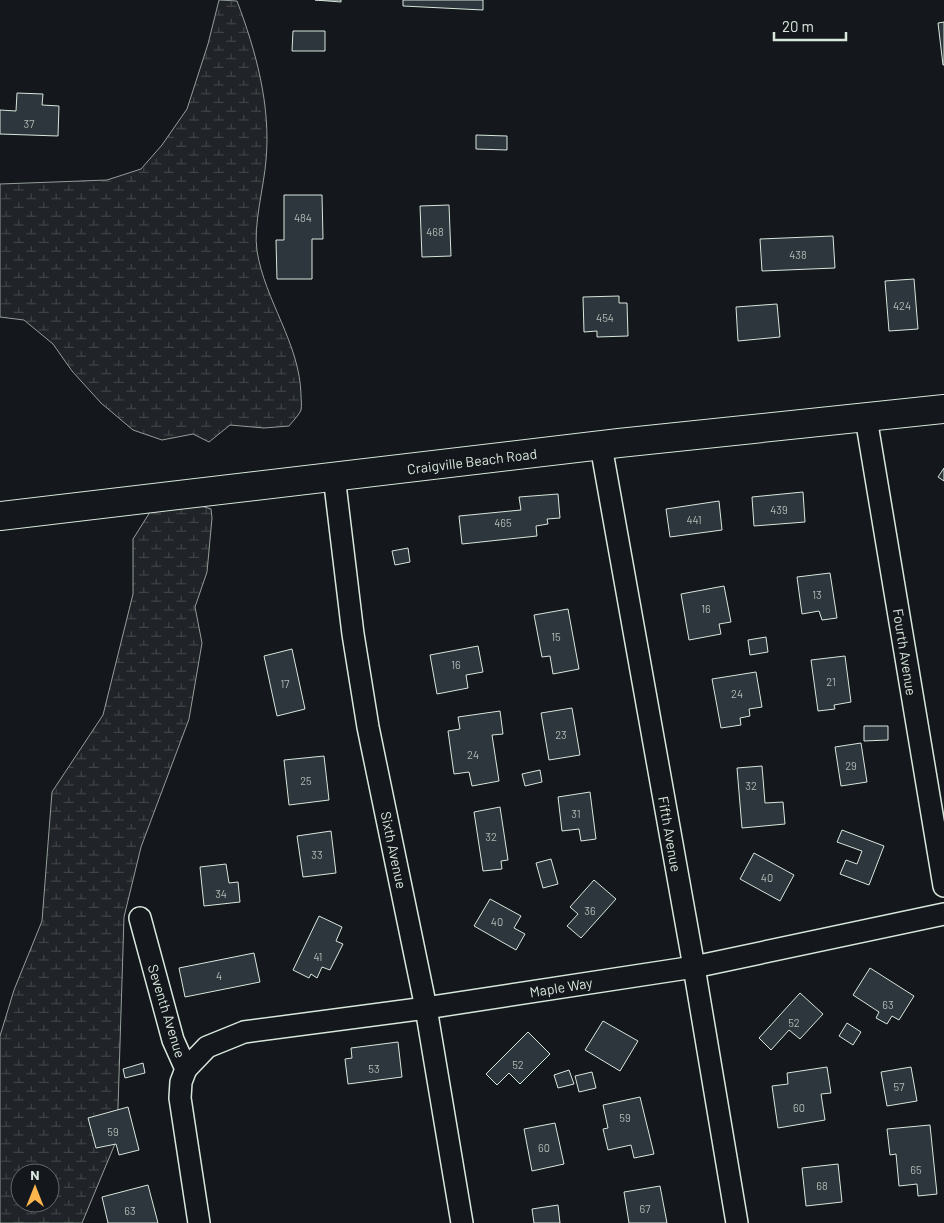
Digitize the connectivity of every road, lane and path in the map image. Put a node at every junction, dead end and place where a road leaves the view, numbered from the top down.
1 (944, 410) edge
2 (866, 418) junction
3 (601, 446) junction
4 (334, 476) junction
5 (0, 516) edge
6 (944, 886) edge
7 (944, 914) edge
8 (140, 918) dead end
9 (694, 967) junction
10 (426, 1008) junction
11 (186, 1069) junction
12 (199, 1223) edge
13 (462, 1223) edge
14 (737, 1223) edge

1 - 2 main road, Craigville Beach Road
2 - 3 main road, Craigville Beach Road
2 - 6 street, Fourth Avenue
3 - 4 main road, Craigville Beach Road
3 - 9 street, Fifth Avenue
4 - 5 main road, Craigville Beach Road
4 - 10 street, Sixth Avenue
7 - 9 street, Maple Way
8 - 11 street, Seventh Avenue
9 - 10 street, Maple Way
9 - 14 street, Fifth Avenue
10 - 11 street, Maple Way
10 - 13 street, Sixth Avenue
11 - 12 street, Seventh Avenue

